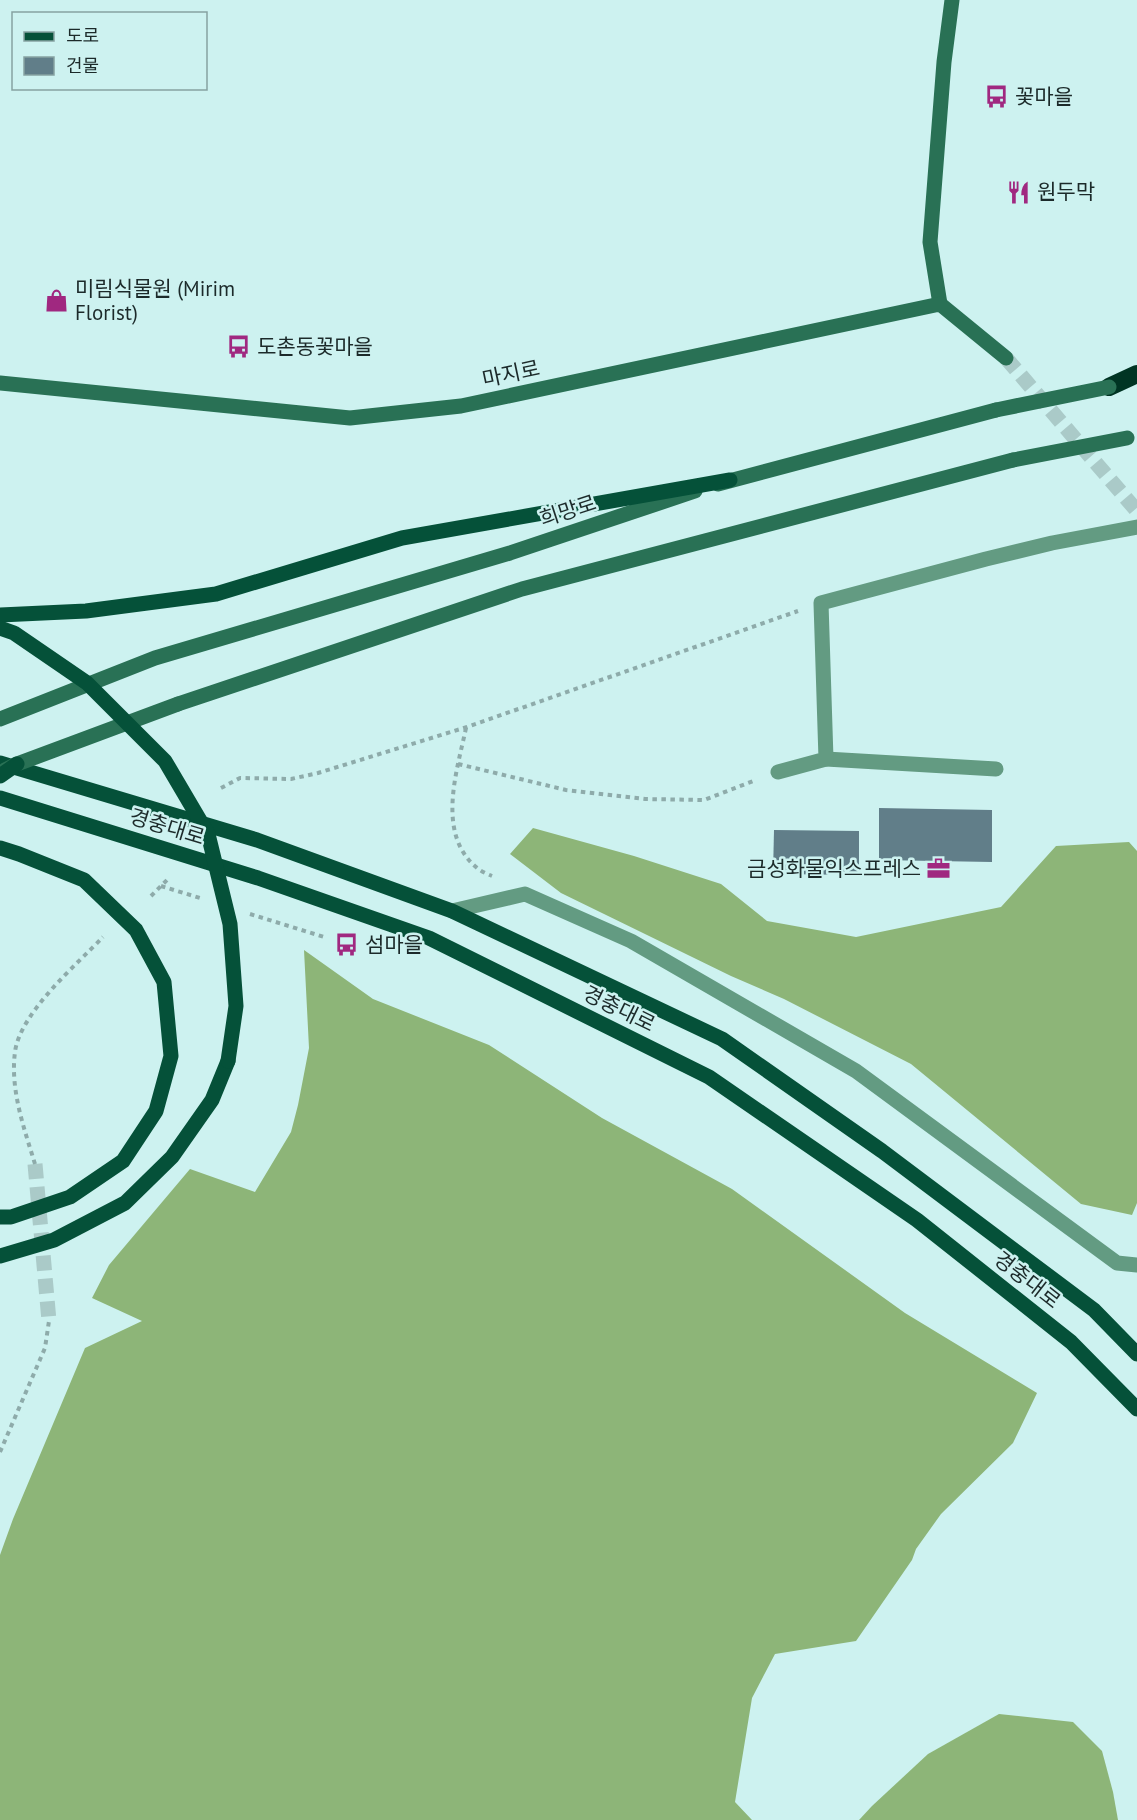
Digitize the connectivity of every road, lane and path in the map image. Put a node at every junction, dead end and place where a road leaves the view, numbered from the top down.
1 (952, 0) edge
2 (940, 304) junction
3 (1006, 358) tunnel mouth
4 (1137, 374) edge
5 (0, 383) edge
6 (1137, 384) edge
7 (1109, 387) junction
8 (1132, 437) edge
9 (730, 480) junction
10 (1137, 527) edge
11 (821, 603) junction
12 (0, 615) edge
13 (0, 628) edge
14 (0, 719) edge
15 (466, 727) junction
16 (826, 759) junction
17 (0, 763) edge
18 (458, 764) junction
19 (996, 769) dead end
20 (778, 772) joint
21 (0, 774) edge
22 (221, 788) dead end
23 (0, 798) edge
24 (0, 848) edge
25 (170, 877) dead end
26 (525, 894) junction
27 (151, 896) dead end
28 (452, 911) junction
29 (103, 938) dead end
30 (35, 1164) tunnel mouth
31 (0, 1217) edge
32 (0, 1256) edge
33 (1137, 1265) edge
34 (49, 1321) tunnel mouth
35 (1137, 1354) edge
36 (1137, 1409) edge
37 (0, 1452) edge

1 - 2 main road
2 - 3 main road
2 - 5 main road, 마지로
4 - 7 highway
6 - 7 main road
7 - 9 main road, 희망로, bridge
8 - 21 main road, bridge
9 - 12 main road
9 - 14 main road, 희망로
10 - 11 lane
11 - 15 path
11 - 16 lane
13 - 32 main road, bridge
15 - 18 path
15 - 22 path
16 - 19 lane
16 - 20 lane
17 - 28 main road, 경충대로
18 - 20 path
18 - 26 path
23 - 36 main road, 경충대로
24 - 31 main road
25 - 27 path
26 - 28 lane
26 - 33 lane
28 - 35 main road, 경충대로
29 - 30 path
34 - 37 path

